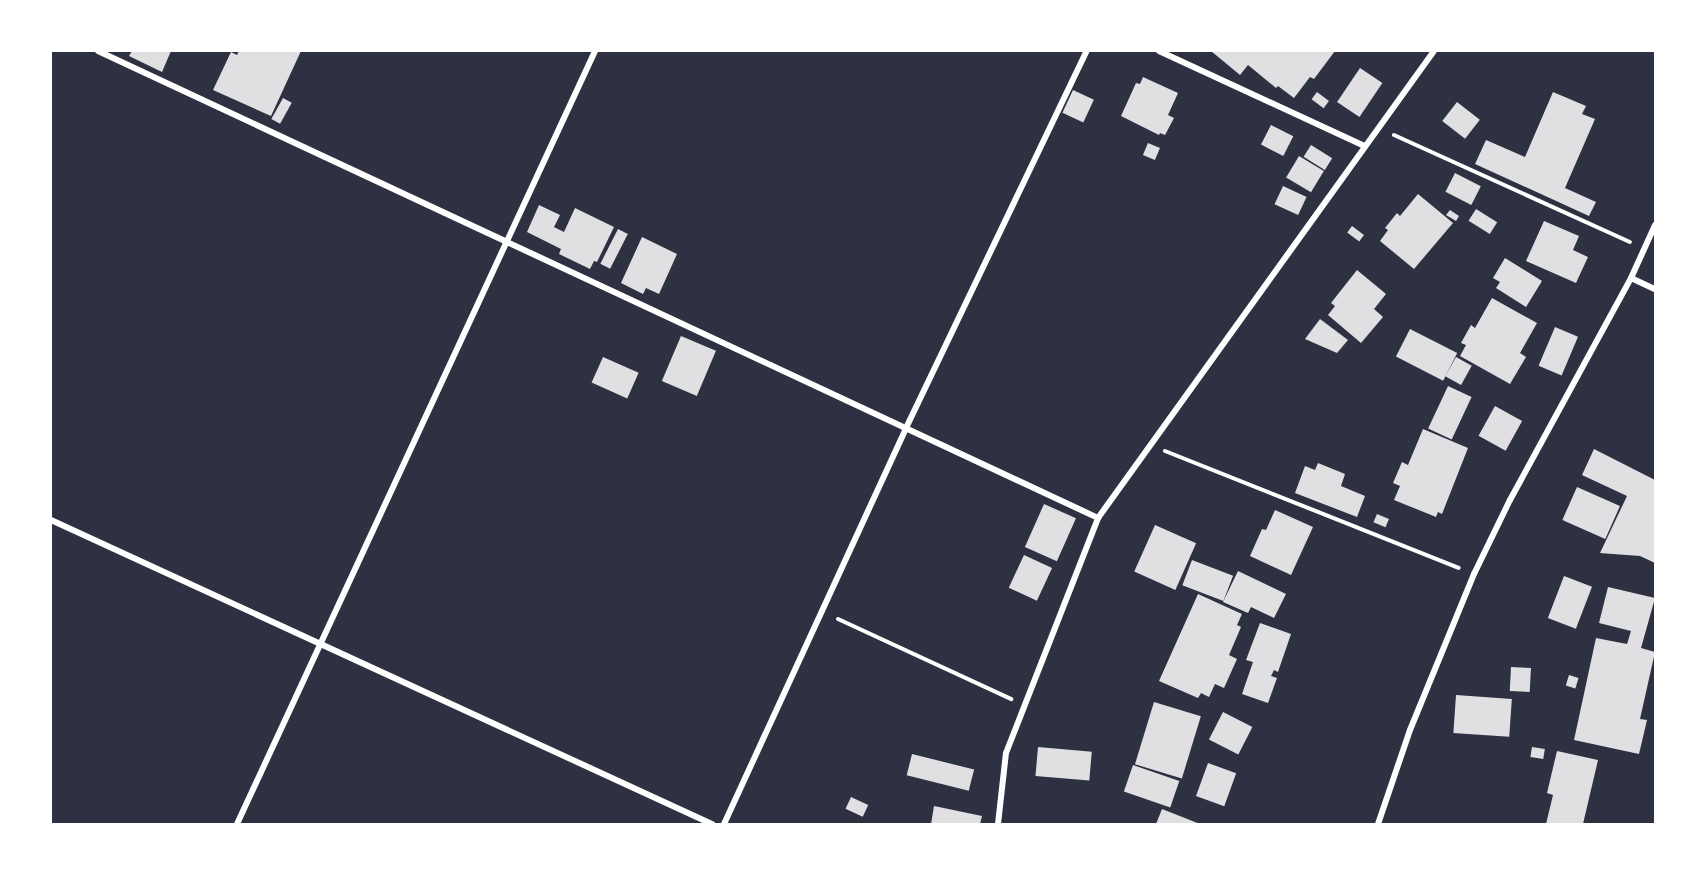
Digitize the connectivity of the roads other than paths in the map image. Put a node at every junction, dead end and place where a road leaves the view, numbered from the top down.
1 (98, 51) edge
2 (595, 51) edge
3 (1087, 51) edge
4 (1158, 51) edge
5 (1434, 51) edge
6 (1365, 146) junction
7 (1655, 225) edge
8 (507, 241) junction
9 (1631, 278) junction
10 (1655, 289) edge
11 (906, 428) junction
12 (1098, 518) junction
13 (51, 520) edge
14 (321, 644) junction
15 (237, 824) edge
16 (712, 824) edge
17 (724, 824) edge
18 (998, 824) edge
19 (1378, 824) edge

1 - 8 street
2 - 8 street
3 - 11 street
4 - 6 street
5 - 6 street
6 - 12 street
7 - 9 street
8 - 11 street
8 - 14 street
9 - 10 street
9 - 19 street
11 - 12 street
11 - 17 street
12 - 18 street
13 - 14 street
14 - 15 street
14 - 16 street

